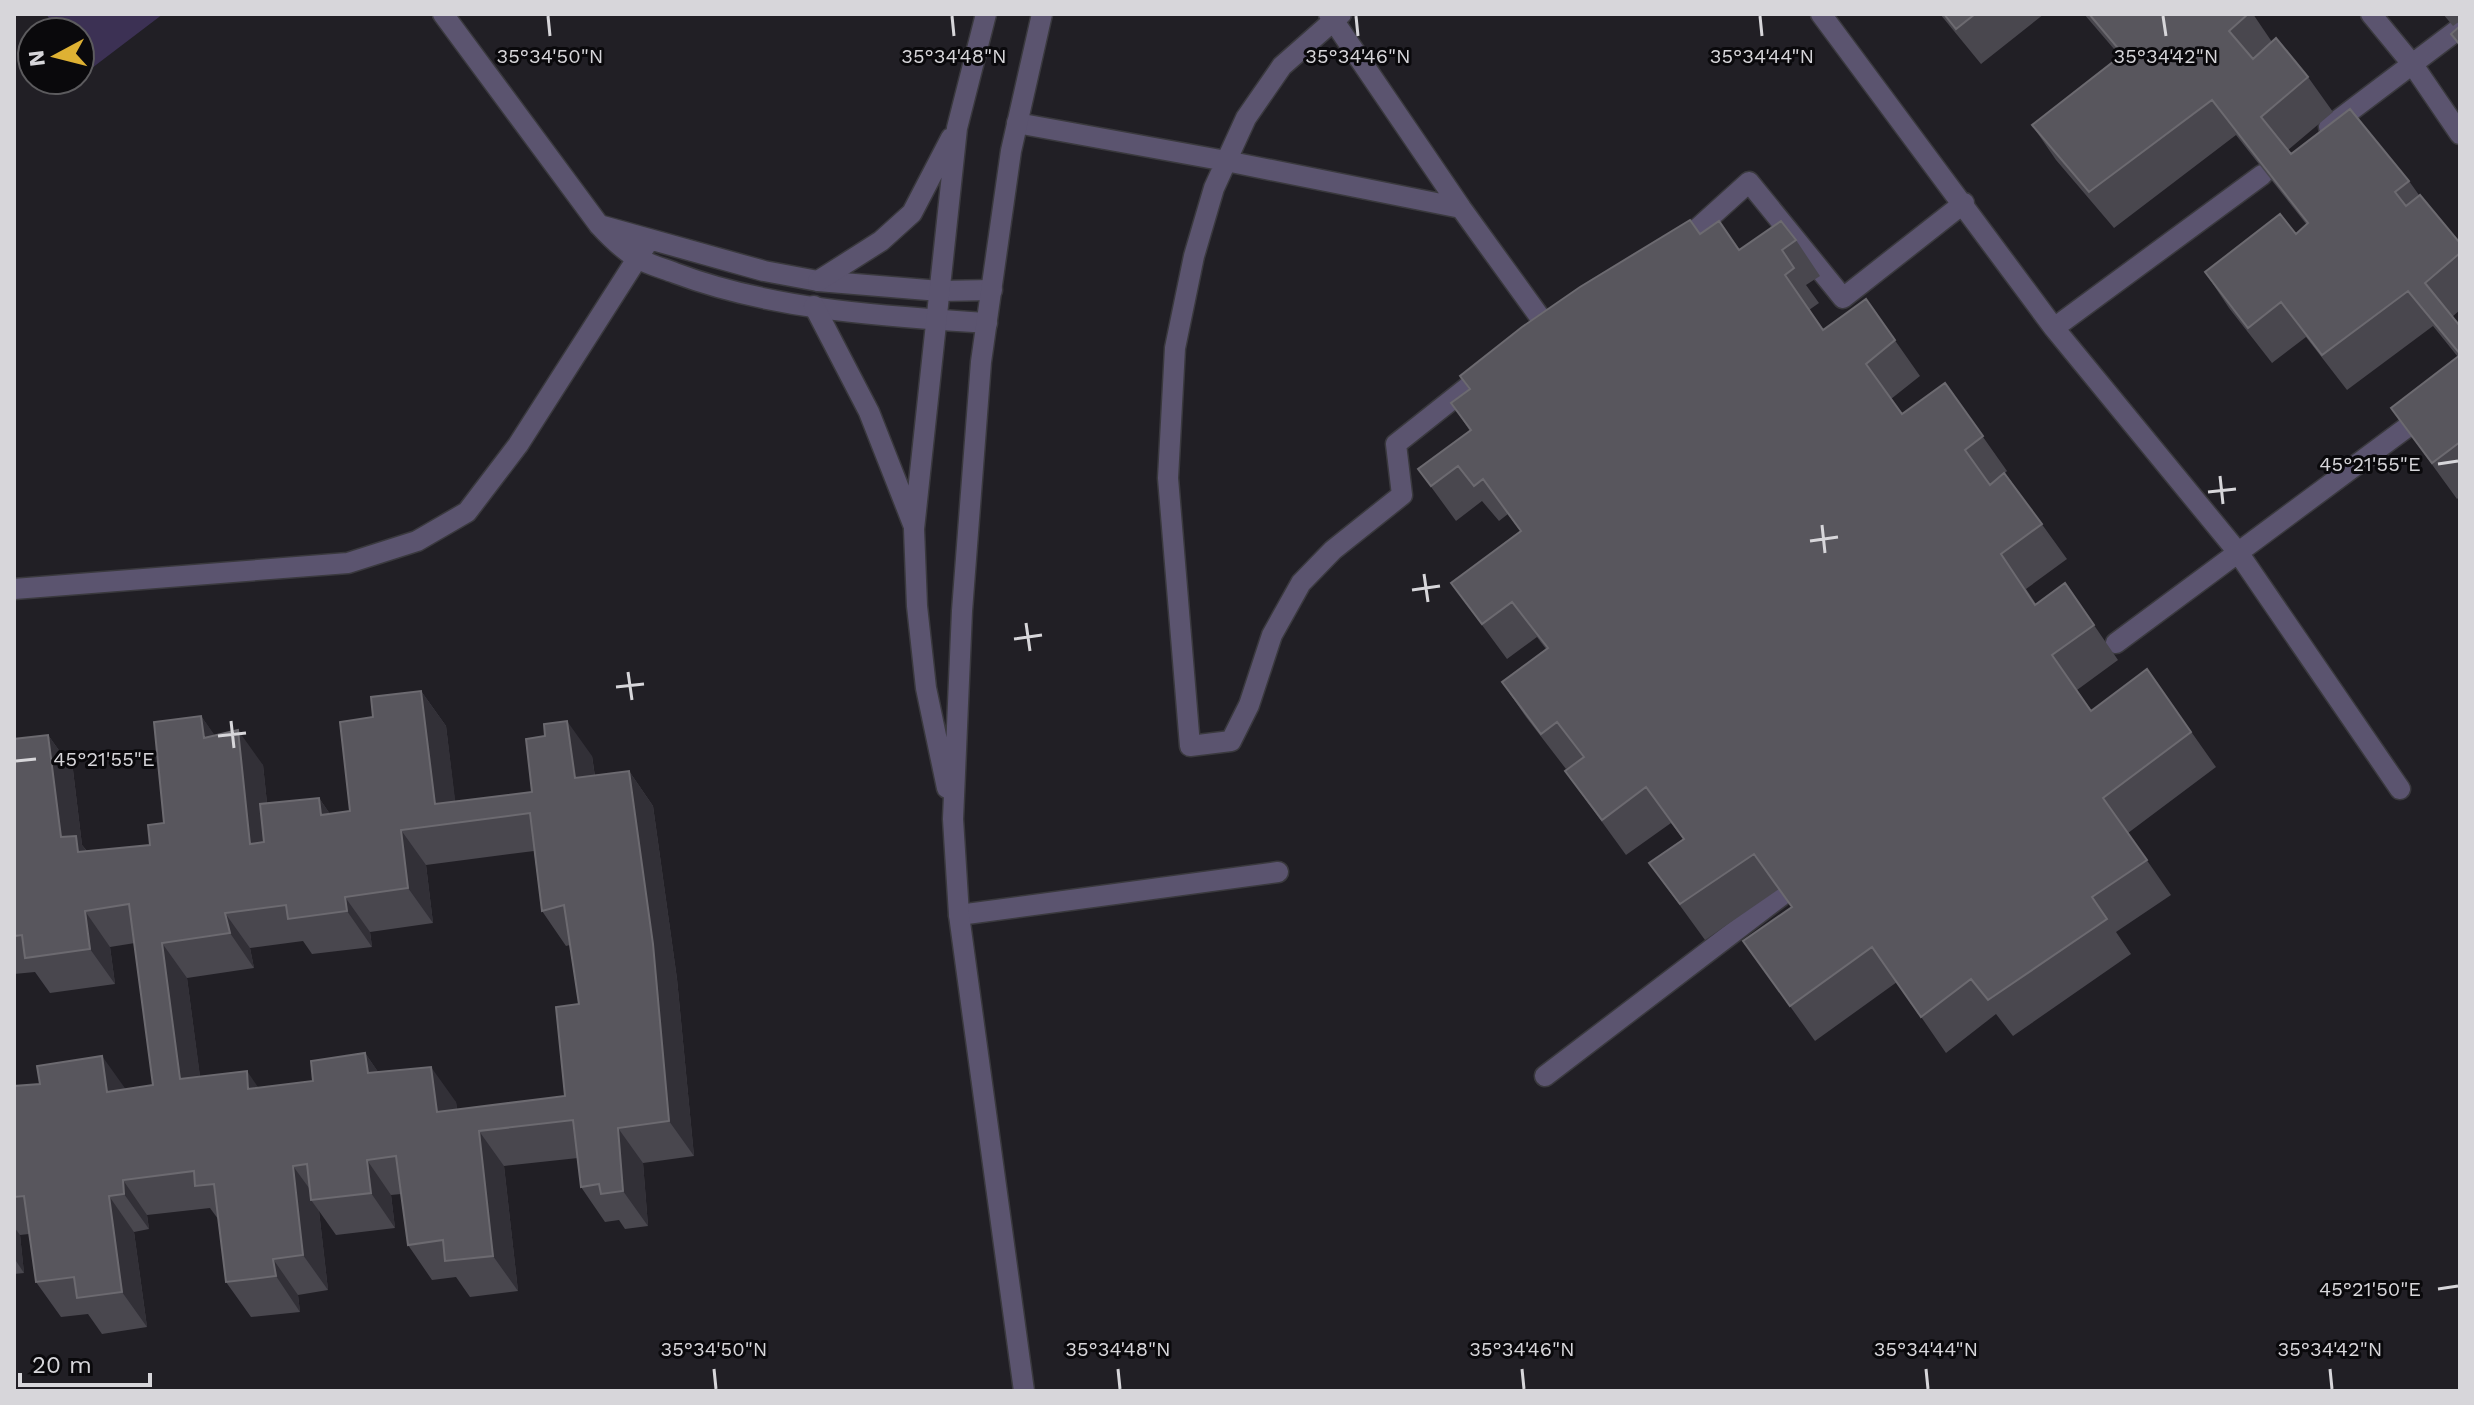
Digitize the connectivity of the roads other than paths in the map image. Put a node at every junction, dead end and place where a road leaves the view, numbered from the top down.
1 (443, 14) edge
2 (986, 14) edge
3 (1042, 14) edge
4 (1821, 14) edge
5 (2371, 14) edge
6 (1334, 16) edge
7 (2460, 28) edge
8 (2413, 65) junction
9 (1017, 123) junction
10 (957, 128) junction
11 (2460, 134) edge
12 (2316, 136) edge
13 (1226, 161) junction
14 (2262, 175) edge
15 (1964, 203) junction
16 (1461, 208) junction
17 (599, 225) junction
18 (649, 240) junction
19 (638, 259) junction
20 (1659, 264) edge
21 (818, 281) junction
22 (992, 290) junction
23 (940, 291) junction
24 (814, 306) junction
25 (937, 320) junction
26 (987, 323) junction
27 (1547, 326) edge
28 (2054, 328) junction
29 (1500, 362) edge
30 (2460, 388) edge
31 (914, 529) junction
32 (2237, 551) junction
33 (14, 589) edge
34 (2116, 643) dead end
35 (2400, 789) dead end
36 (953, 819) junction
37 (1278, 872) dead end
38 (1781, 896) edge
39 (959, 915) junction
40 (1545, 1076) dead end
41 (1024, 1391) edge

1 - 17 street
2 - 10 street
3 - 9 street
4 - 15 street
5 - 8 street
6 - 13 street
6 - 16 street
7 - 8 street
8 - 11 street
8 - 12 street
9 - 13 street
9 - 22 street
10 - 21 street
10 - 23 street
13 - 16 street
13 - 29 street
14 - 28 street
15 - 20 street
15 - 28 street
16 - 27 street
17 - 18 street
17 - 19 street
18 - 19 street
18 - 21 street
19 - 24 street
19 - 33 street
21 - 23 street
22 - 23 street
22 - 26 street
23 - 25 street
24 - 25 street
24 - 31 street
25 - 26 street
25 - 31 street
26 - 36 street
28 - 32 street
30 - 32 street
31 - 36 street
32 - 34 street
32 - 35 street
36 - 39 street
37 - 39 street
38 - 40 street
39 - 41 street

